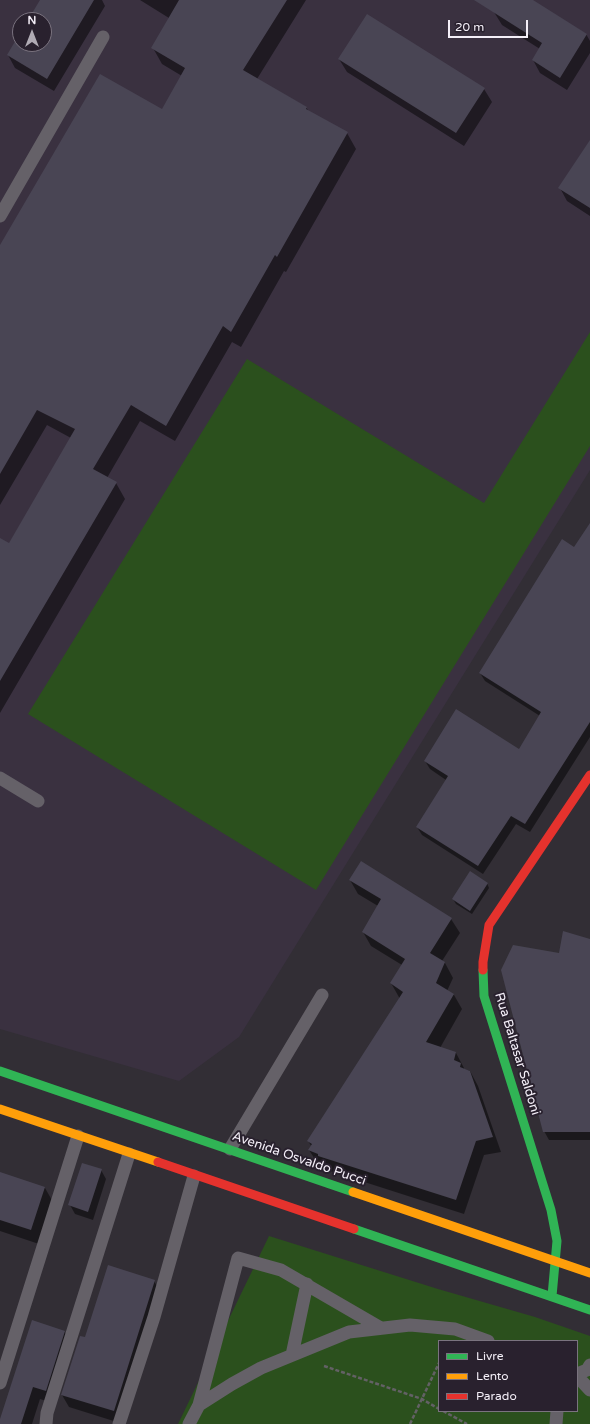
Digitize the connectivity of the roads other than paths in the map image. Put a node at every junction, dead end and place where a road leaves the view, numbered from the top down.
1 (103, 37) dead end
2 (0, 216) edge
3 (590, 775) edge
4 (0, 778) edge
5 (38, 801) dead end
6 (322, 995) dead end
7 (0, 1071) edge
8 (0, 1109) edge
9 (78, 1136) junction
10 (230, 1149) junction
11 (129, 1154) junction
12 (194, 1176) junction
13 (556, 1262) junction
14 (590, 1273) edge
15 (307, 1284) junction
16 (552, 1296) junction
17 (590, 1310) edge
18 (381, 1328) junction
19 (485, 1340) edge
20 (292, 1355) junction
21 (584, 1372) edge
22 (0, 1383) edge
23 (590, 1390) edge
24 (199, 1405) junction
25 (557, 1412) edge
26 (46, 1424) edge
27 (119, 1424) edge
28 (189, 1424) edge
29 (556, 1424) edge

1 - 2 lane
3 - 13 main road, Rua Baltasar Saldoni
4 - 5 lane
6 - 10 lane
7 - 10 main road, Avenida Osvaldo Pucci
8 - 9 main road
9 - 11 main road
9 - 22 lane
10 - 13 main road, Avenida Osvaldo Pucci
11 - 12 main road
11 - 26 lane
12 - 16 main road
12 - 27 lane
13 - 14 main road, Avenida Osvaldo Pucci
13 - 16 main road, Rua Baltasar Saldoni
15 - 18 lane
15 - 20 lane
15 - 24 lane
16 - 17 main road
18 - 19 lane
18 - 20 lane
20 - 24 lane
21 - 23 lane
24 - 28 lane
25 - 29 lane

